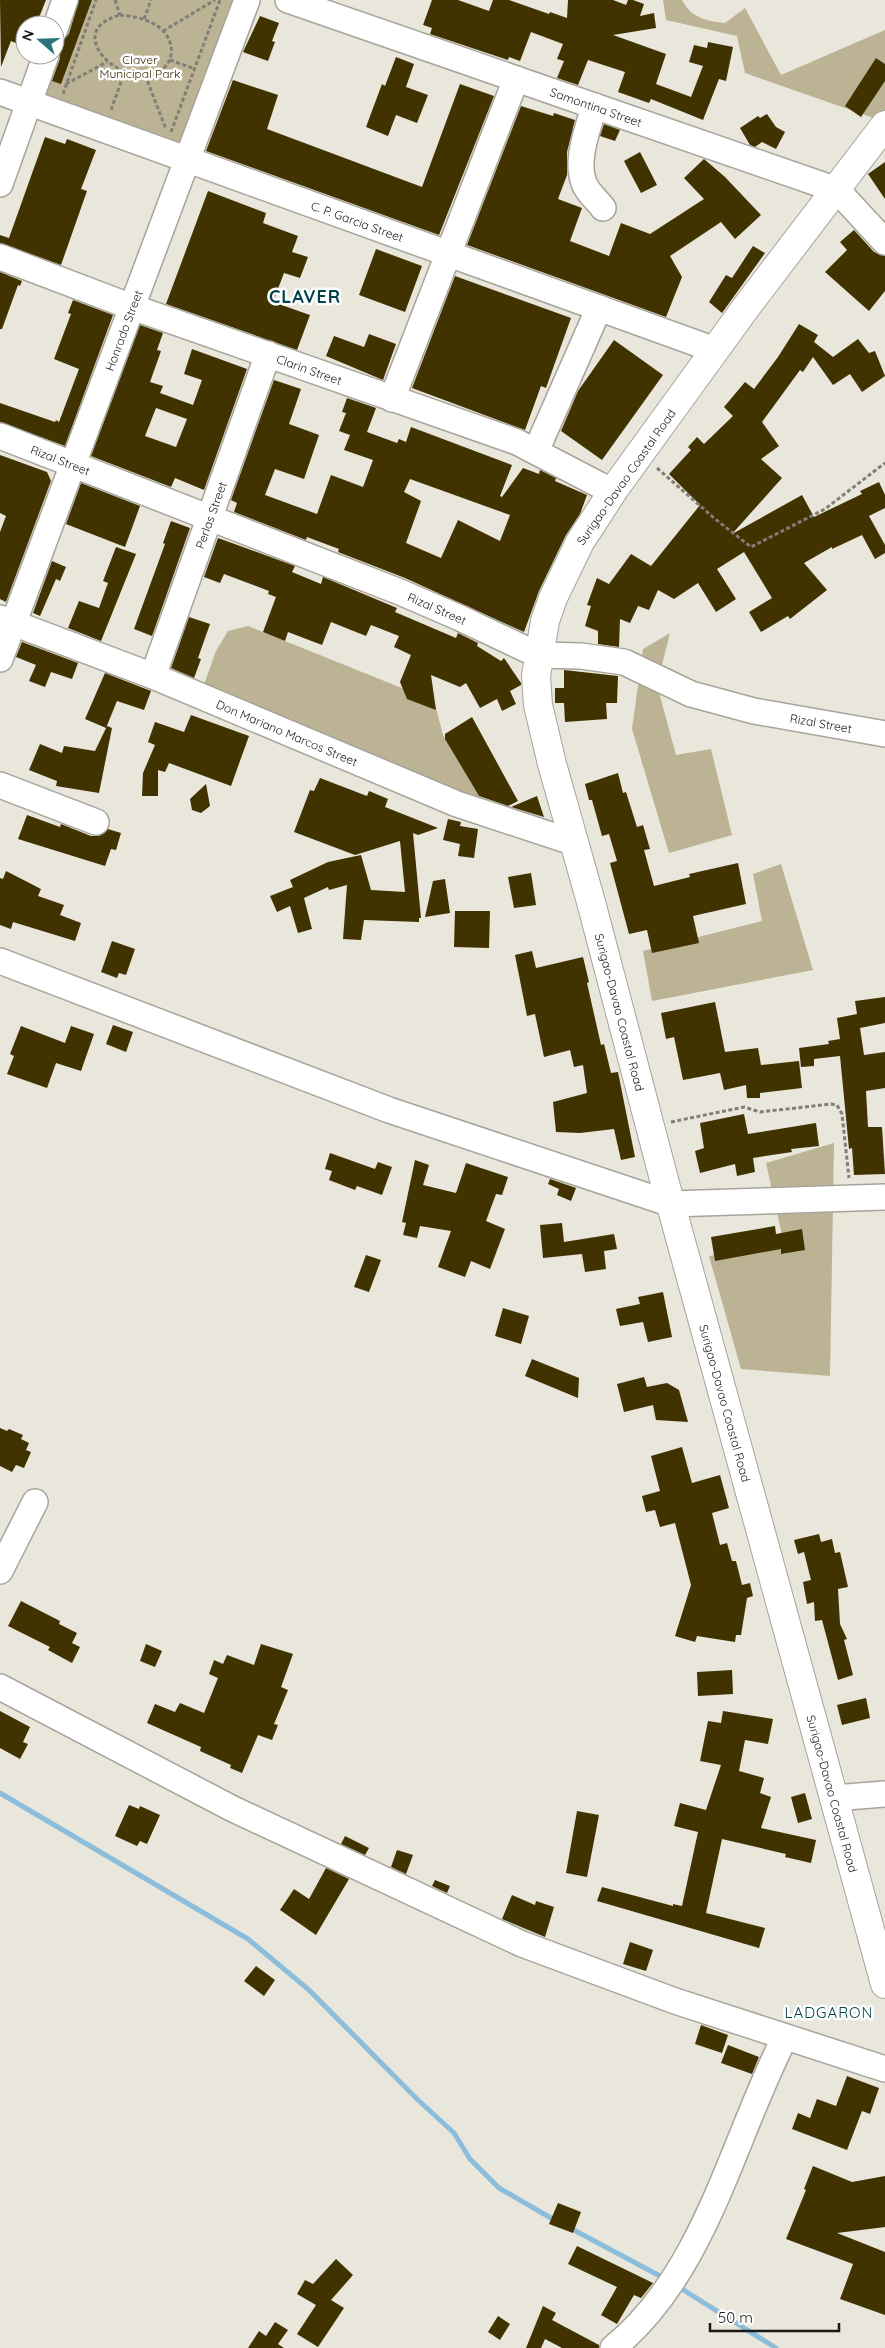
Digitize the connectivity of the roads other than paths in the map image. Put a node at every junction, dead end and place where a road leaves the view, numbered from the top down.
1 (65, 0) edge
2 (247, 0) edge
3 (288, 0) edge
4 (60, 15) edge
5 (43, 65) edge
6 (516, 79) junction
7 (0, 92) edge
8 (30, 103) junction
9 (594, 106) junction
10 (885, 125) edge
11 (187, 159) junction
12 (0, 184) edge
13 (837, 190) junction
14 (603, 208) dead end
15 (885, 242) edge
16 (448, 254) junction
17 (0, 257) edge
18 (132, 307) junction
19 (599, 308) junction
20 (715, 350) junction
21 (268, 354) junction
22 (392, 399) junction
23 (0, 436) edge
24 (536, 450) junction
25 (72, 464) junction
26 (613, 492) junction
27 (210, 517) junction
28 (7, 620) edge
29 (538, 655) junction
30 (0, 659) edge
31 (153, 676) junction
32 (885, 734) edge
33 (0, 785) edge
34 (96, 822) dead end
35 (575, 843) junction
36 (0, 961) edge
37 (885, 1197) edge
38 (671, 1204) junction
39 (35, 1502) dead end
40 (0, 1571) edge
41 (0, 1688) edge
42 (885, 1794) edge
43 (834, 1798) junction
44 (885, 1984) edge
45 (785, 2037) junction
46 (885, 2069) edge
47 (613, 2348) edge

1 - 4 street
2 - 11 street, Honrado Street
3 - 6 street, Samontina Street
5 - 8 street
6 - 9 street, Samontina Street
6 - 16 street
7 - 8 street, C. P. Garcia Street
8 - 11 street, C. P. Garcia Street
8 - 12 street
9 - 13 street, Samontina Street
9 - 14 street
10 - 13 highway, Surigao-Davao Coastal Road
11 - 16 street, C. P. Garcia Street
11 - 18 street, Honrado Street
13 - 15 street, Samontina Street
13 - 20 highway, Surigao-Davao Coastal Road
16 - 19 street, C. P. Garcia Street
16 - 22 street
17 - 18 street, Clarin Street
18 - 21 street, Clarin Street
18 - 25 street, Honrado Street
19 - 20 street, C. P. Garcia Street
19 - 24 street
20 - 26 highway, Surigao-Davao Coastal Road
21 - 22 street, Clarin Street
21 - 27 street, Perlas Street
22 - 24 street, Clarin Street
23 - 25 street, Rizal Street
24 - 26 street, Clarin Street
25 - 27 street, Rizal Street
25 - 28 street, Honrado Street
26 - 29 highway, Surigao-Davao Coastal Road
27 - 29 street, Rizal Street
27 - 31 street, Perlas Street
28 - 30 street, Honrado Street
28 - 31 street, Don Mariano Marcos Street
29 - 32 street, Rizal Street
29 - 35 highway, Surigao-Davao Coastal Road
31 - 35 street, Don Mariano Marcos Street
33 - 34 street
35 - 38 highway, Surigao-Davao Coastal Road
36 - 38 street
37 - 38 street
38 - 43 highway, Surigao-Davao Coastal Road
39 - 40 street
41 - 45 street
42 - 43 street
43 - 44 highway, Surigao-Davao Coastal Road
45 - 46 street
45 - 47 street

